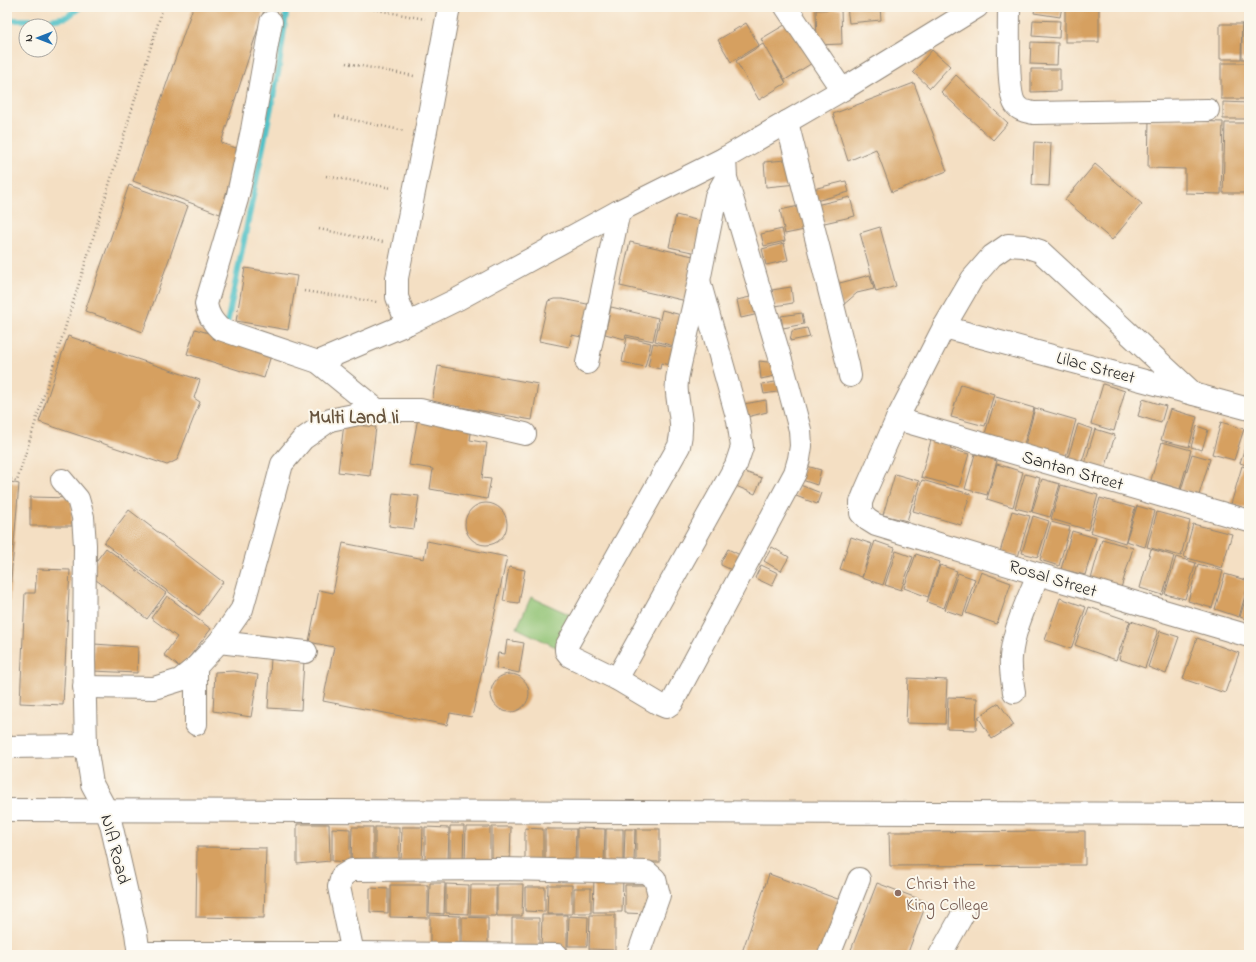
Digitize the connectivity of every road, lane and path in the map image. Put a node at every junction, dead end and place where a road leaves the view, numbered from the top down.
1 (163, 7) edge
2 (362, 7) edge
3 (786, 7) edge
4 (977, 7) edge
5 (1009, 7) edge
6 (447, 15) edge
7 (271, 22) dead end
8 (346, 63) dead end
9 (435, 80) junction
10 (842, 90) junction
11 (1208, 110) dead end
12 (335, 116) dead end
13 (787, 122) junction
14 (425, 136) junction
15 (726, 168) junction
16 (326, 176) dead end
17 (414, 192) junction
18 (619, 211) junction
19 (319, 229) dead end
20 (403, 246) junction
21 (699, 280) junction
22 (304, 291) dead end
23 (397, 297) junction
24 (407, 324) junction
25 (944, 326) junction
26 (318, 362) junction
27 (587, 363) dead end
28 (850, 376) dead end
29 (1194, 394) junction
30 (1249, 409) edge
31 (377, 410) junction
32 (897, 420) junction
33 (524, 434) dead end
34 (7, 478) edge
35 (62, 480) dead end
36 (1249, 521) edge
37 (1038, 574) junction
38 (1249, 636) edge
39 (219, 642) junction
40 (306, 652) dead end
41 (196, 667) junction
42 (617, 679) junction
43 (84, 687) junction
44 (1014, 692) dead end
45 (196, 724) dead end
46 (86, 746) junction
47 (7, 747) edge
48 (7, 810) edge
49 (106, 810) junction
50 (1249, 814) edge
51 (858, 879) dead end
52 (962, 914) dead end
53 (353, 953) junction
54 (139, 954) edge
55 (536, 954) edge
56 (450, 955) edge
57 (557, 955) edge
58 (638, 955) edge
59 (829, 955) edge
60 (940, 955) edge

1 - 34 path
2 - 6 path
3 - 10 street
4 - 10 street
5 - 11 street
6 - 9 street
7 - 26 street
8 - 9 path
9 - 14 street
10 - 13 street
12 - 14 path
13 - 15 street
13 - 28 street
14 - 17 street
15 - 18 street
15 - 21 street
15 - 42 street
16 - 17 path
17 - 20 street
18 - 24 street
18 - 27 street
19 - 20 path
20 - 23 street
21 - 42 street
21 - 42 street
22 - 23 path
23 - 24 street
24 - 26 street
25 - 29 street, Lilac Street
25 - 29 street
25 - 32 street
26 - 31 street
29 - 30 street, Lilac Street
31 - 33 street
31 - 39 street
32 - 36 street, Santan Street
32 - 37 street, Rosal Street
35 - 43 street, NIA Road
37 - 38 street, Rosal Street
37 - 44 street
39 - 40 street
39 - 41 street
41 - 43 street
41 - 45 street
43 - 46 street, NIA Road
46 - 47 street
46 - 49 street, NIA Road
48 - 49 street
49 - 50 street
49 - 54 street, NIA Road
51 - 59 street
52 - 60 street
53 - 54 street
53 - 56 street
53 - 58 street
55 - 56 street
55 - 57 street

